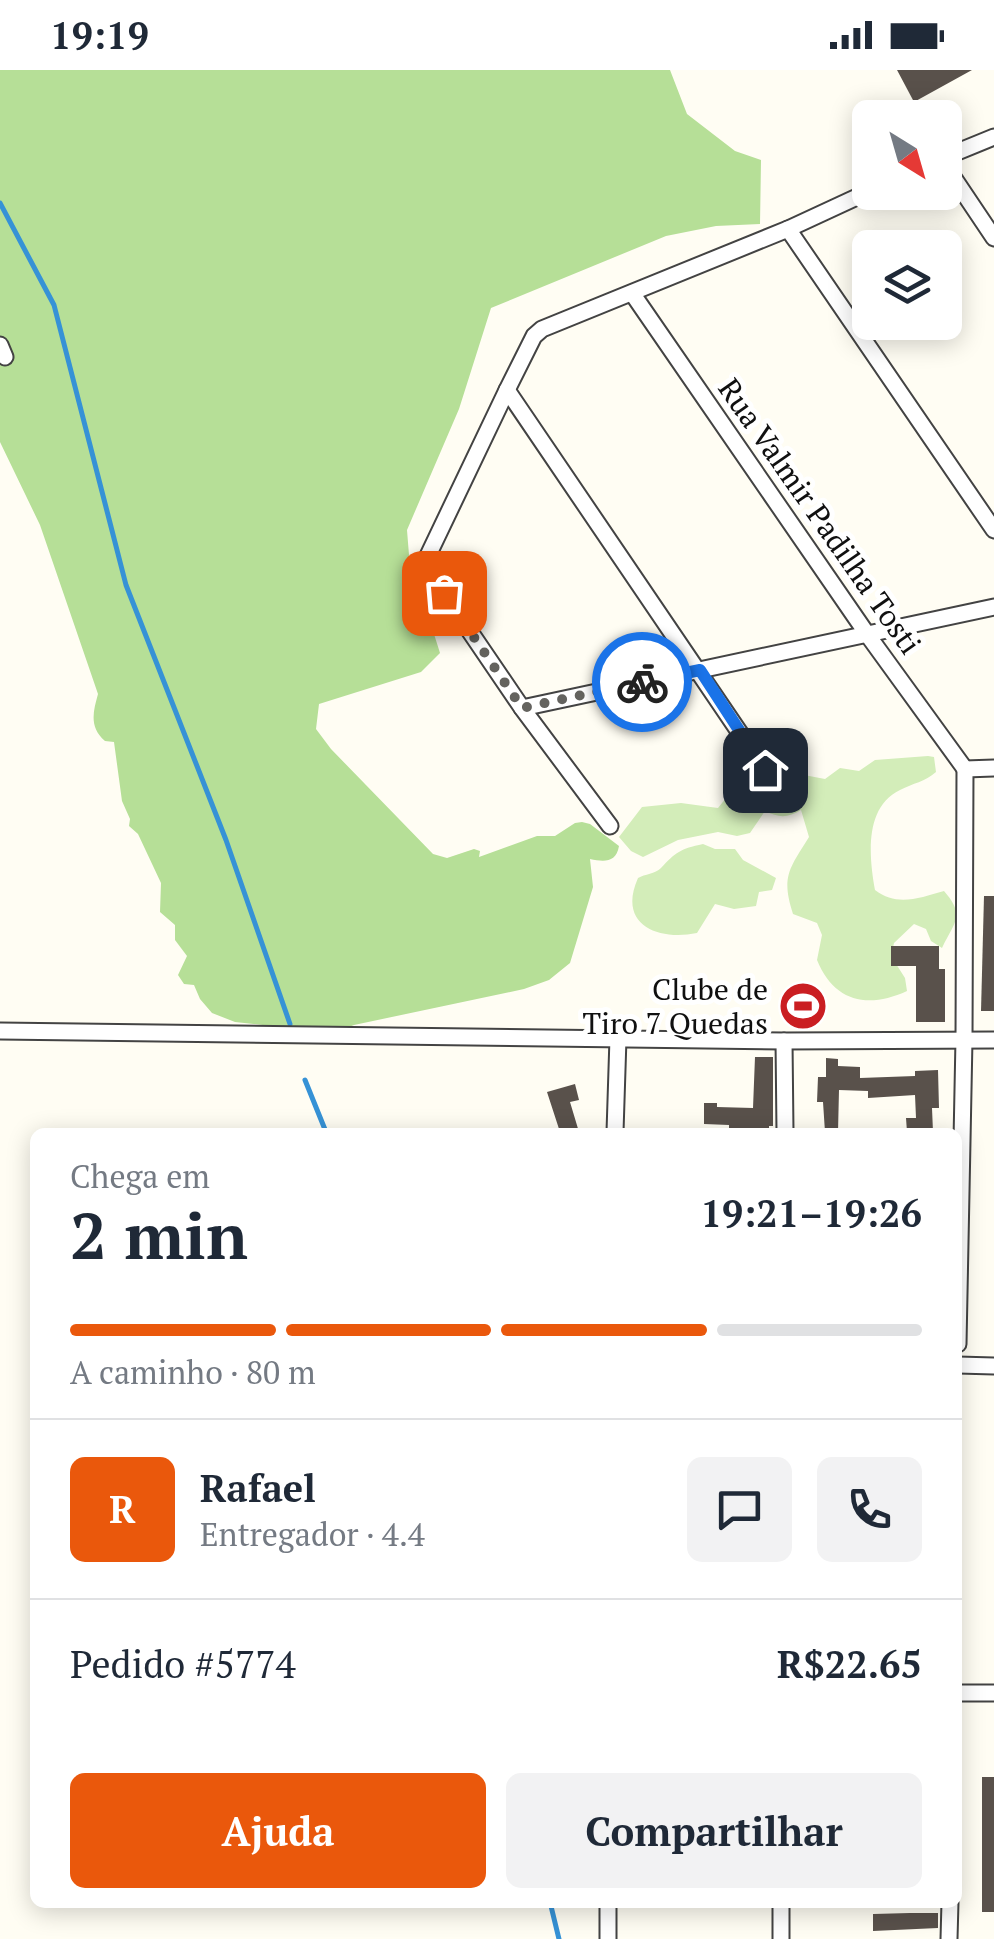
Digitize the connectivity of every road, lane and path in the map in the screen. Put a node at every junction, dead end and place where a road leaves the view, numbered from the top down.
1 (994, 136) edge
2 (962, 150) edge
3 (962, 190) edge
4 (852, 199) edge
5 (788, 229) junction
6 (994, 238) edge
7 (632, 293) junction
8 (507, 390) junction
9 (994, 530) edge
10 (994, 607) edge
11 (867, 634) junction
12 (700, 670) junction
13 (522, 708) junction
14 (994, 768) edge
15 (965, 769) junction
16 (765, 770) dead end
17 (610, 826) dead end
18 (0, 1031) edge
19 (618, 1038) junction
20 (964, 1039) junction
21 (994, 1040) edge
22 (784, 1042) junction
23 (616, 1128) edge
24 (785, 1128) edge
25 (962, 1141) edge
26 (962, 1365) edge
27 (994, 1366) edge
28 (962, 1694) edge
29 (994, 1694) edge
30 (608, 1908) edge
31 (781, 1908) edge
32 (950, 1908) edge
33 (608, 1939) edge
34 (780, 1939) edge
35 (949, 1939) edge

1 - 2 street
3 - 6 street
4 - 5 street
5 - 7 street
5 - 9 street
7 - 8 street
7 - 11 street, Rua Valmir Padilha Tosti
8 - 12 street
8 - 13 street
10 - 11 street
11 - 12 street
11 - 15 street, Rua Valmir Padilha Tosti
12 - 13 street
12 - 16 street
13 - 17 street
14 - 15 street
15 - 20 street
18 - 19 street
19 - 22 street
19 - 23 street
20 - 21 street
20 - 22 street
20 - 25 street
22 - 24 street
26 - 27 street
28 - 29 street
30 - 33 street
31 - 34 street
32 - 35 street

